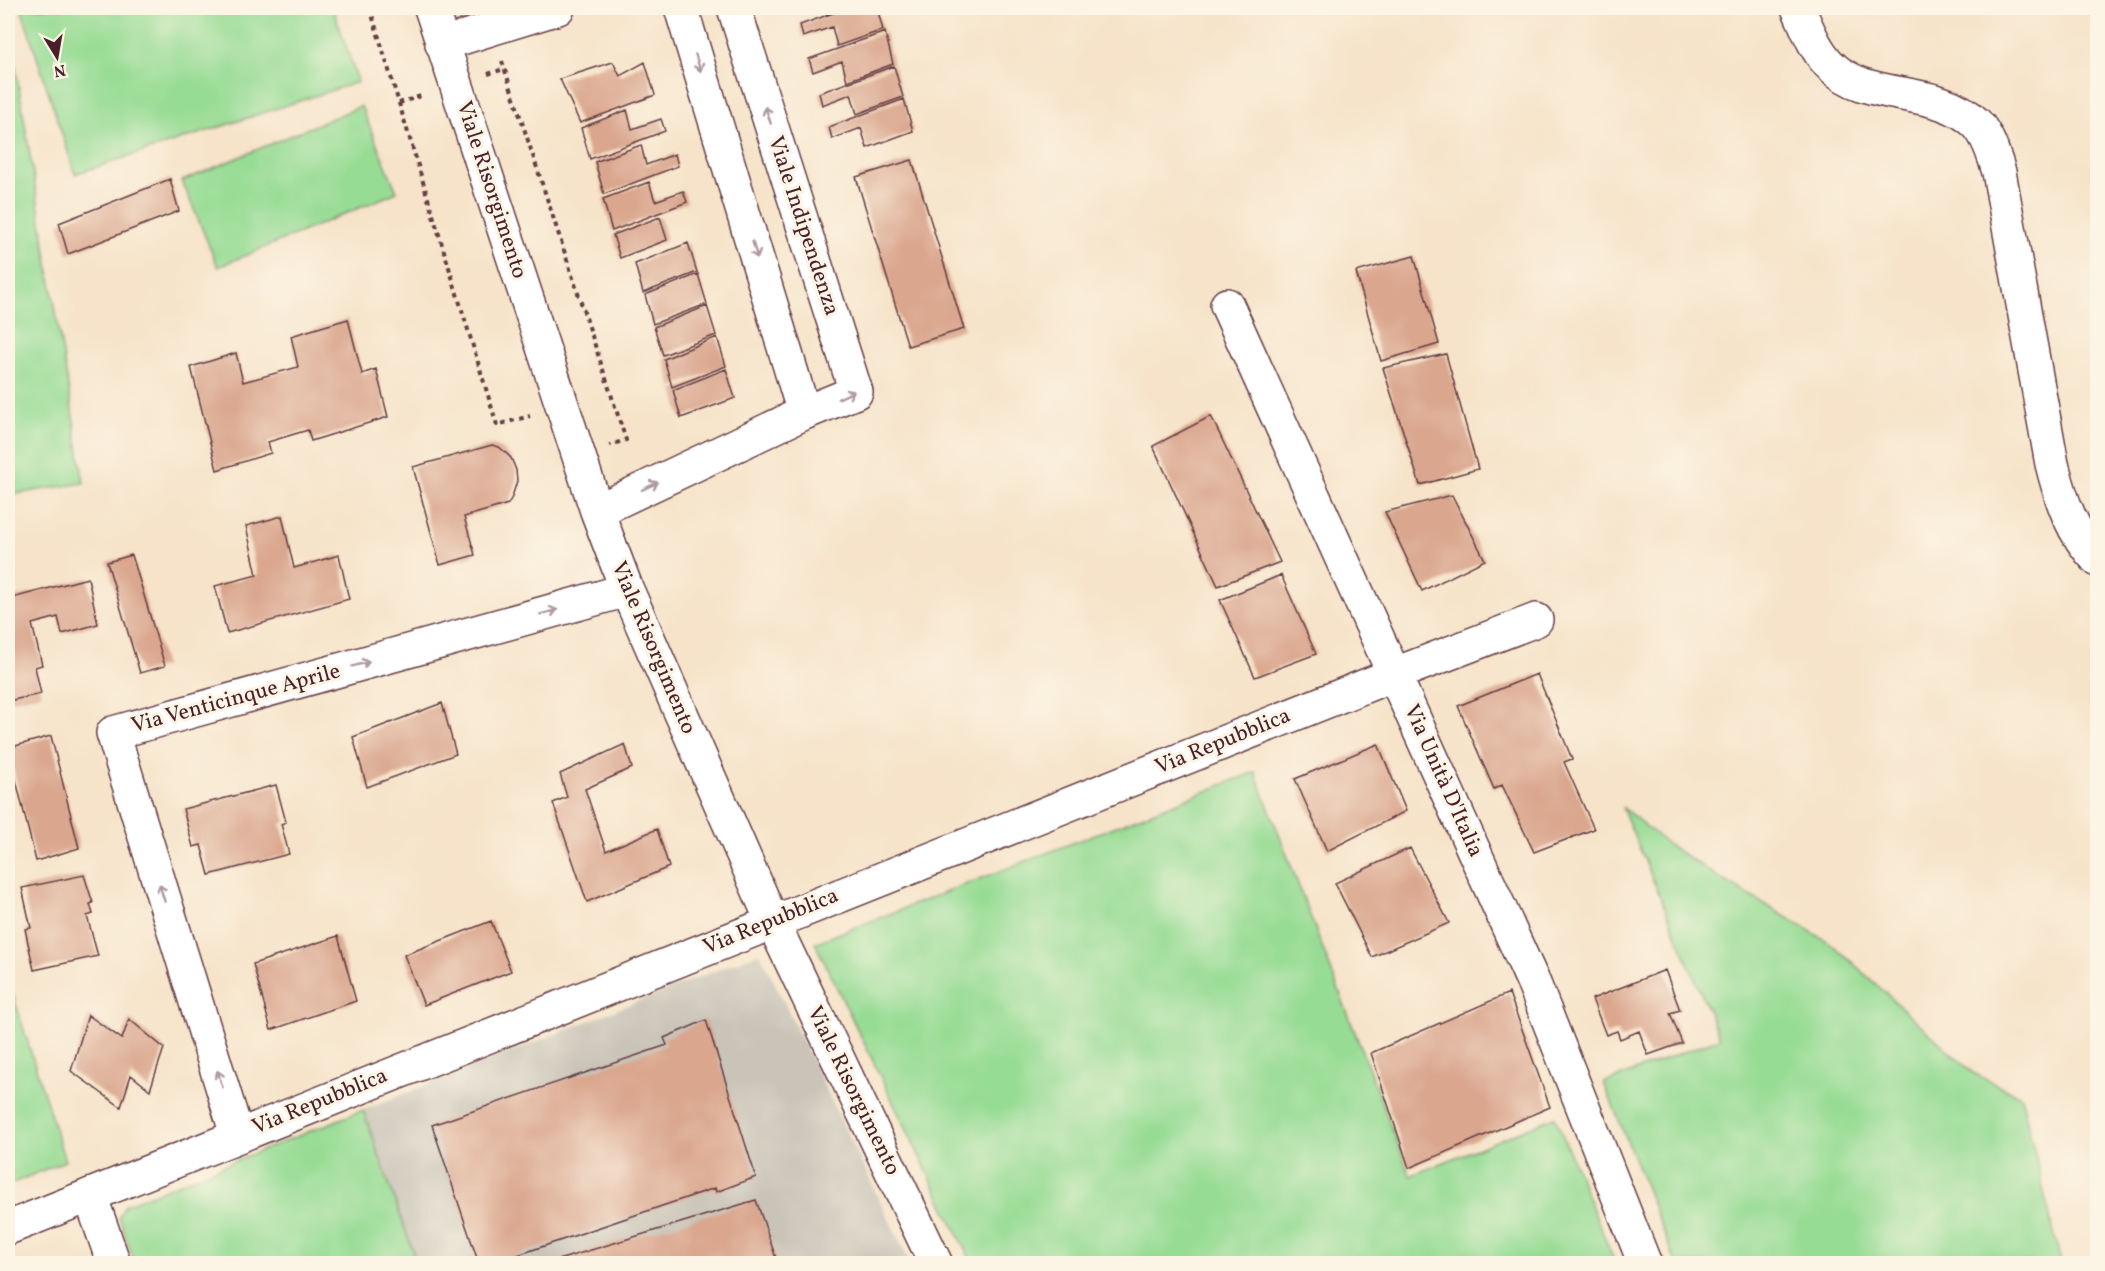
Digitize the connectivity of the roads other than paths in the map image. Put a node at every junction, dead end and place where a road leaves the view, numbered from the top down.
1 (431, 8) edge
2 (558, 8) edge
3 (681, 8) edge
4 (734, 8) edge
5 (1798, 8) edge
6 (442, 44) junction
7 (1227, 305) dead end
8 (804, 413) junction
9 (597, 511) junction
10 (2097, 560) edge
11 (627, 590) junction
12 (1536, 620) dead end
13 (1395, 674) junction
14 (773, 923) junction
15 (237, 1135) junction
16 (90, 1195) junction
17 (8, 1228) edge
18 (114, 1263) edge
19 (936, 1263) edge
20 (1645, 1263) edge

1 - 6 street, Viale Risorgimento
2 - 6 street
3 -> 8 street
8 -> 4 street, Viale Indipendenza
5 - 10 street
6 - 9 street, Viale Risorgimento
7 - 13 street, Via Unità D'Italia
9 -> 8 street, Viale Indipendenza
9 - 11 street, Viale Risorgimento
11 - 14 street, Viale Risorgimento
15 -> 11 street, Via Venticinque Aprile
12 - 13 street, Via Repubblica
13 - 14 street, Via Repubblica
13 - 20 street, Via Unità D'Italia
14 - 15 street, Via Repubblica
14 - 19 street, Viale Risorgimento
15 - 16 street, Via Repubblica
16 - 17 street, Via Repubblica
16 - 18 street

